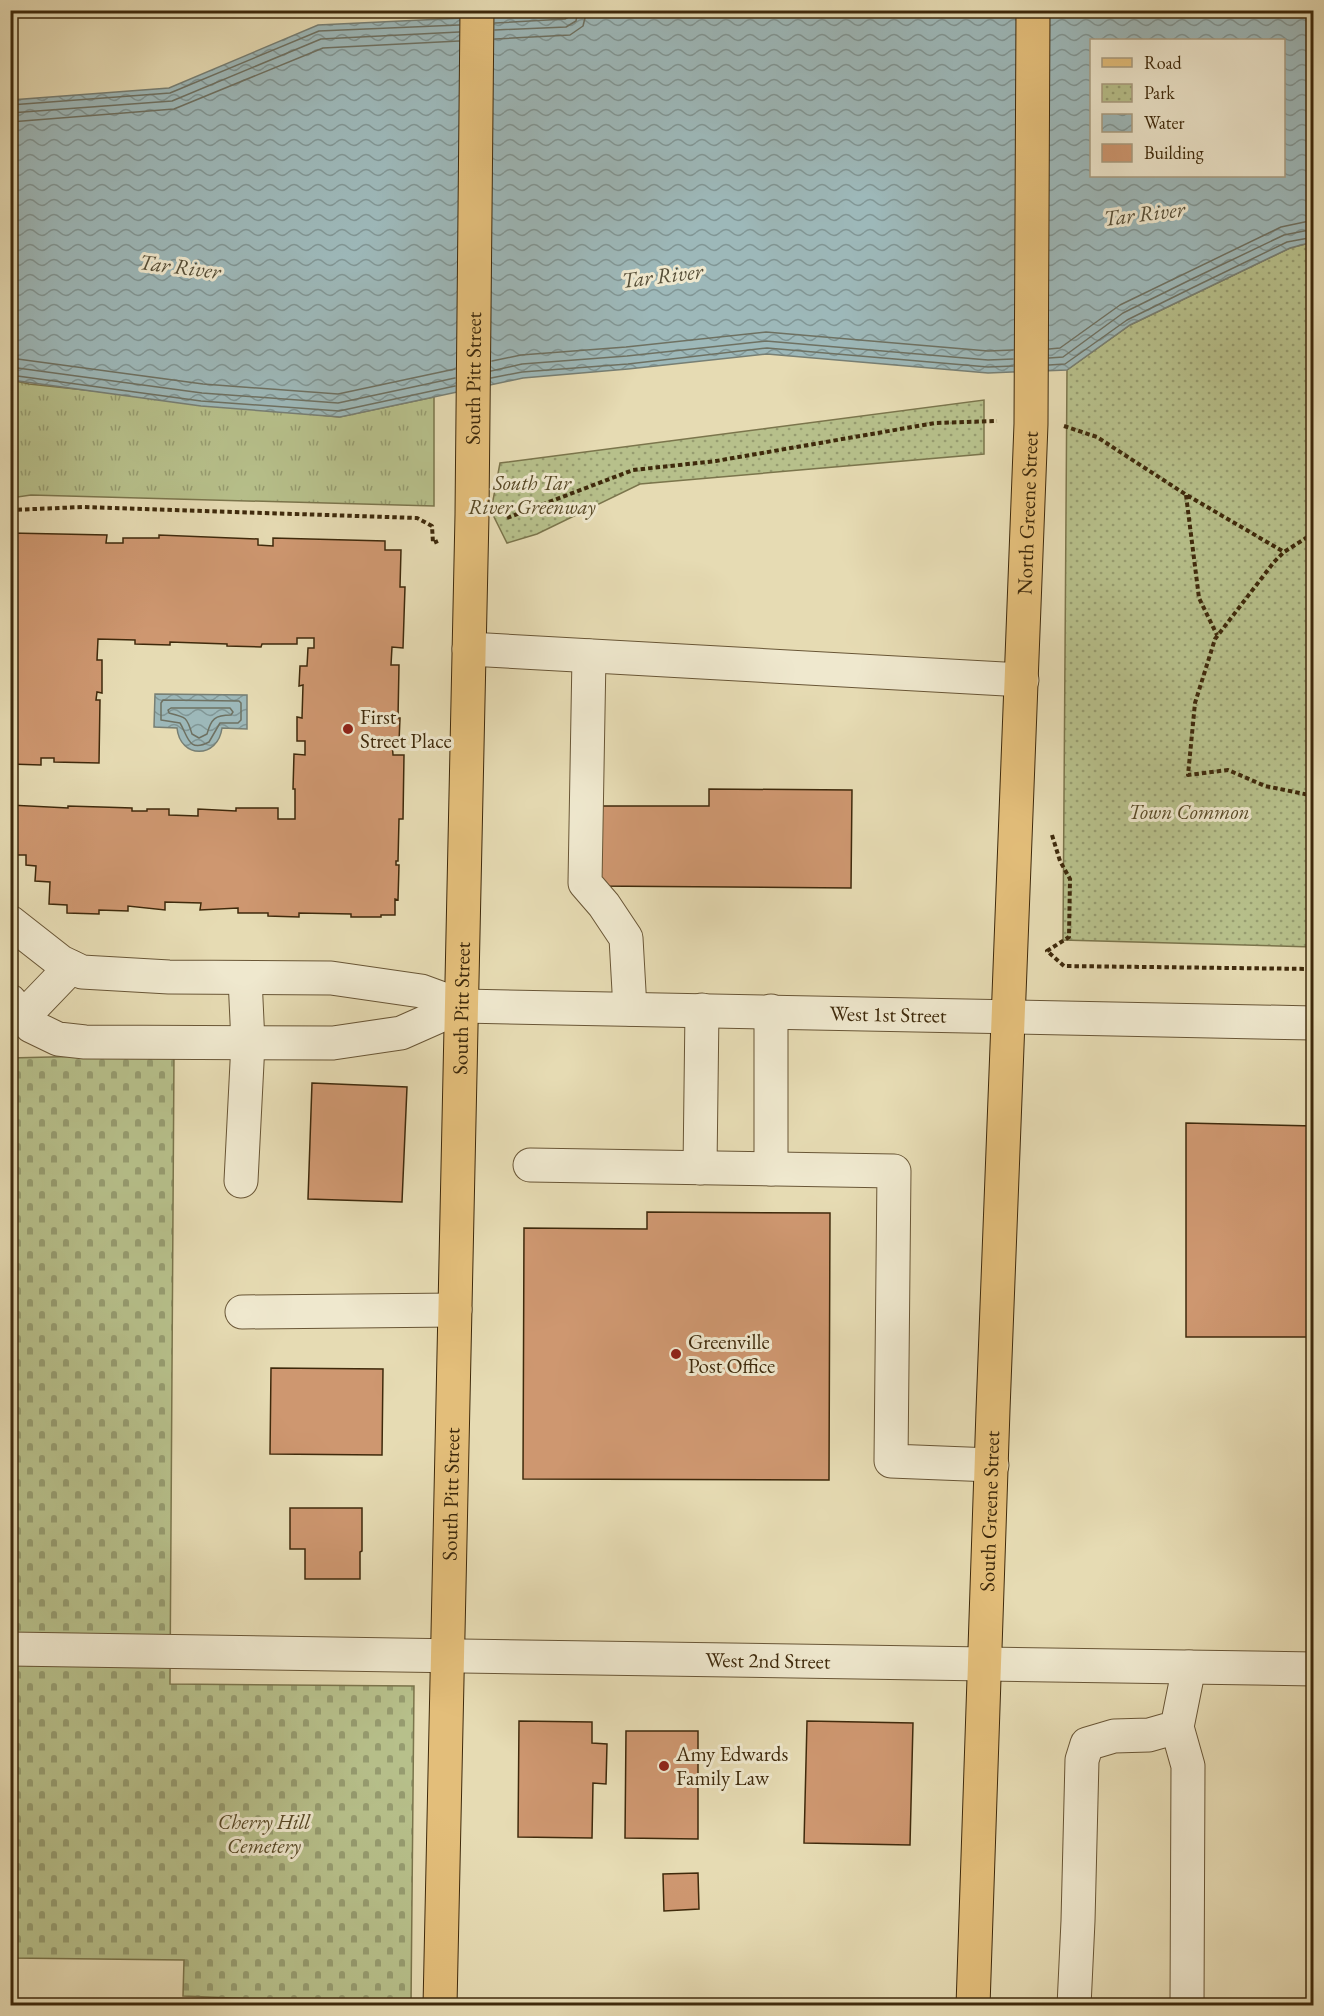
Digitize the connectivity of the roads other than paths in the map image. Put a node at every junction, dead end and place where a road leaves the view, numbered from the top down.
1 (477, 10) edge
2 (1033, 10) edge
3 (469, 649) junction
4 (589, 656) junction
5 (1022, 680) junction
6 (10, 922) edge
7 (71, 967) junction
8 (245, 978) junction
9 (462, 1006) junction
10 (17, 1009) edge
11 (630, 1009) junction
12 (702, 1010) junction
13 (771, 1011) junction
14 (1008, 1016) junction
15 (1314, 1023) edge
16 (248, 1043) junction
17 (530, 1165) dead end
18 (700, 1168) junction
19 (771, 1169) junction
20 (241, 1181) dead end
21 (455, 1310) junction
22 (242, 1312) dead end
23 (992, 1465) junction
24 (10, 1649) edge
25 (447, 1655) junction
26 (984, 1664) junction
27 (1189, 1667) junction
28 (1314, 1668) edge
29 (1177, 1727) junction
30 (440, 2006) edge
31 (973, 2006) edge
32 (1074, 2006) edge
33 (1187, 2006) edge

1 - 3 main road, South Pitt Street
2 - 5 main road, North Greene Street
3 - 4 street
3 - 9 main road, South Pitt Street
4 - 5 street
4 - 11 street
5 - 14 main road, North Greene Street
6 - 7 street
7 - 8 street
7 - 10 street
8 - 9 street
8 - 16 street
9 - 11 street, West 1st Street
9 - 16 street
9 - 21 main road, South Pitt Street
10 - 16 street
11 - 12 street, West 1st Street
12 - 13 street, West 1st Street
12 - 18 street
13 - 14 street, West 1st Street
13 - 19 street
14 - 15 street, West 1st Street
14 - 23 main road, South Greene Street
16 - 20 street
17 - 18 street
18 - 19 street
19 - 23 street
21 - 22 street
21 - 25 main road, South Pitt Street
23 - 26 main road, South Greene Street
24 - 25 street, West 2nd Street
25 - 26 street, West 2nd Street
25 - 30 main road, South Pitt Street
26 - 27 street, West 2nd Street
26 - 31 main road, South Greene Street
27 - 28 street, West 2nd Street
27 - 29 street
29 - 32 street
29 - 33 street

